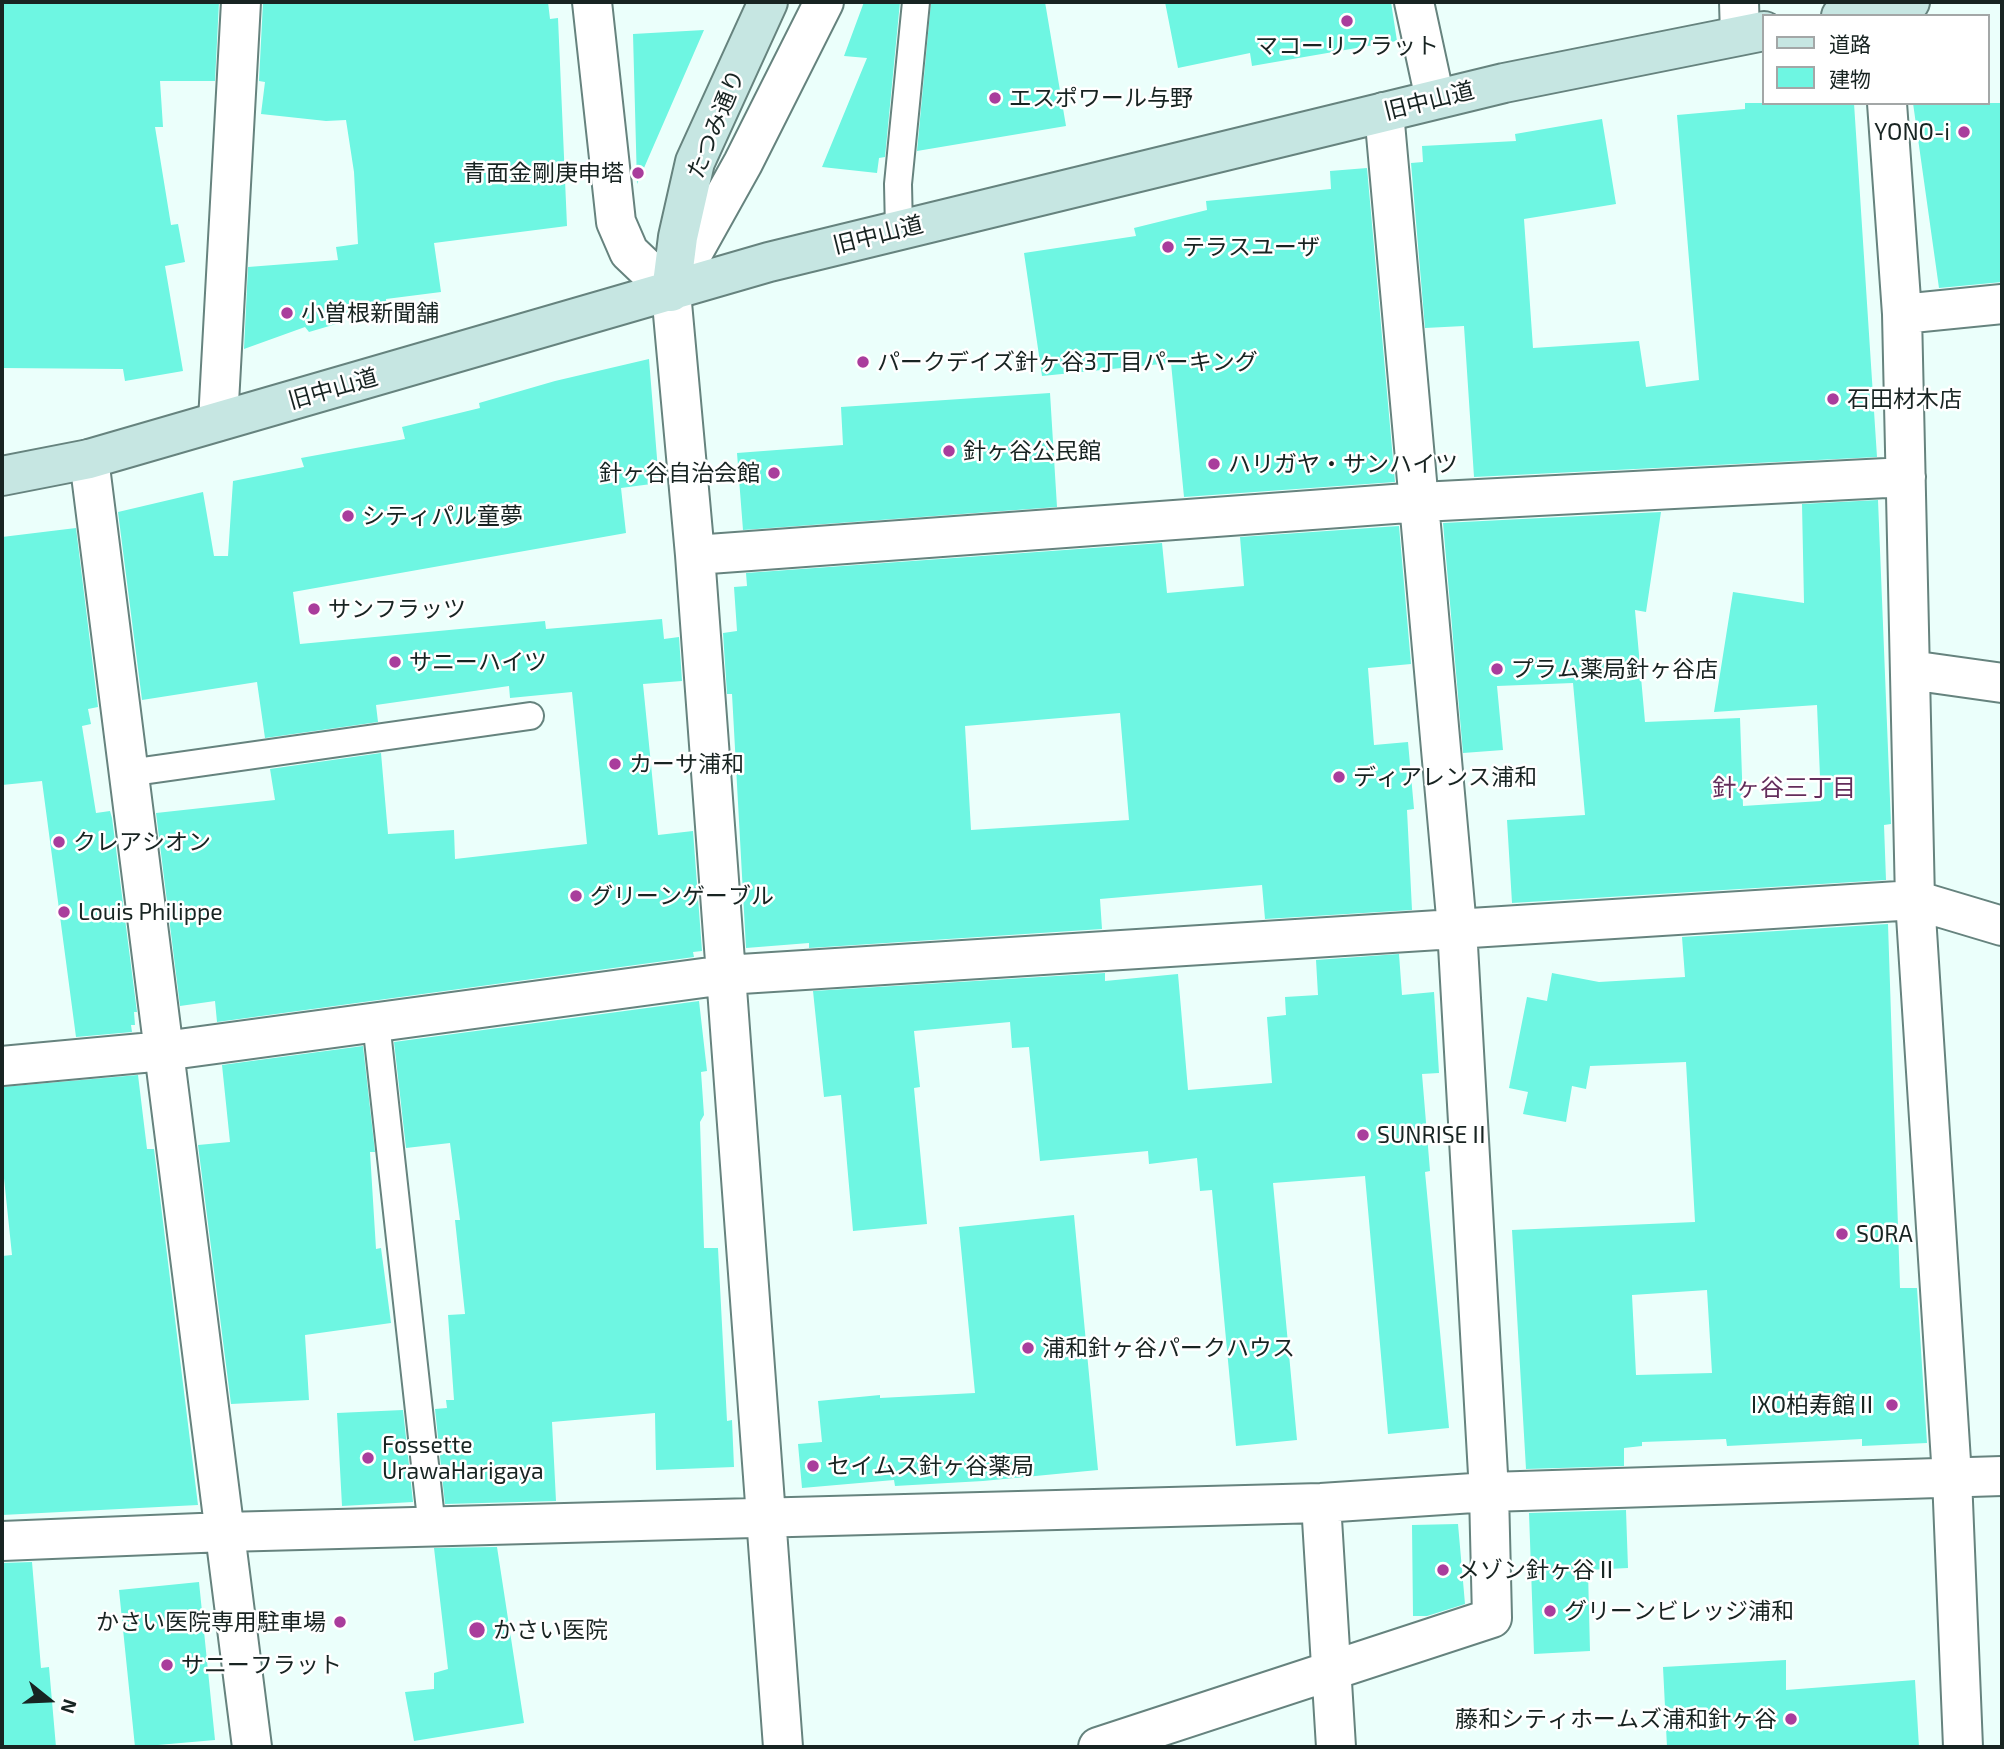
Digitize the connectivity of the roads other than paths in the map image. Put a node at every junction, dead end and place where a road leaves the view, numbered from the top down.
1 (241, 2) edge
2 (592, 2) edge
3 (768, 2) edge
4 (824, 2) edge
5 (916, 2) edge
6 (1414, 2) edge
7 (1891, 8) edge
8 (1853, 14) edge
9 (1748, 23) edge
10 (1435, 99) junction
11 (1887, 105) edge
12 (1384, 112) junction
13 (899, 230) junction
14 (671, 292) junction
15 (2002, 304) edge
16 (1902, 314) junction
17 (218, 421) junction
18 (89, 460) junction
19 (2, 476) edge
20 (1906, 477) junction
21 (1421, 502) junction
22 (695, 555) junction
23 (1910, 670) junction
24 (2002, 683) edge
25 (530, 716) dead end
26 (128, 773) junction
27 (1915, 900) junction
28 (2002, 926) edge
29 (1457, 928) junction
30 (725, 975) junction
31 (376, 1022) junction
32 (164, 1051) junction
33 (2, 1066) edge
34 (2002, 1476) edge
35 (1952, 1477) junction
36 (1489, 1492) junction
37 (1321, 1503) junction
38 (766, 1517) junction
39 (432, 1528) junction
40 (225, 1532) junction
41 (2, 1541) edge
42 (1331, 1671) junction
43 (252, 1747) edge
44 (783, 1747) edge
45 (1098, 1747) edge
46 (1336, 1747) edge
47 (1963, 1747) edge

1 - 17 street
2 - 14 street
3 - 14 main road, たつみ通り
4 - 14 street
5 - 13 lane
6 - 10 street
7 - 8 main road
9 - 10 main road, 旧中山道
10 - 12 main road, 旧中山道
11 - 16 street
12 - 13 main road, 旧中山道
12 - 21 street
13 - 14 main road, 旧中山道
14 - 17 main road, 旧中山道
14 - 22 street
15 - 16 street
16 - 20 street
17 - 18 main road, 旧中山道
18 - 19 main road, 旧中山道
18 - 26 street
20 - 21 street
20 - 23 street
21 - 22 street
21 - 29 street
22 - 30 street
23 - 24 street
23 - 27 street
25 - 26 lane
26 - 32 street
27 - 28 street
27 - 29 street
27 - 35 street
29 - 30 street
29 - 36 street
30 - 31 street
30 - 38 street
31 - 32 street
31 - 39 lane
32 - 33 street
32 - 40 street
34 - 35 street
35 - 36 street
35 - 47 street
36 - 37 street
36 - 42 street
37 - 38 street
37 - 42 street
38 - 39 street
38 - 44 street
39 - 40 street
40 - 41 street
40 - 43 street
42 - 45 street
42 - 46 street

